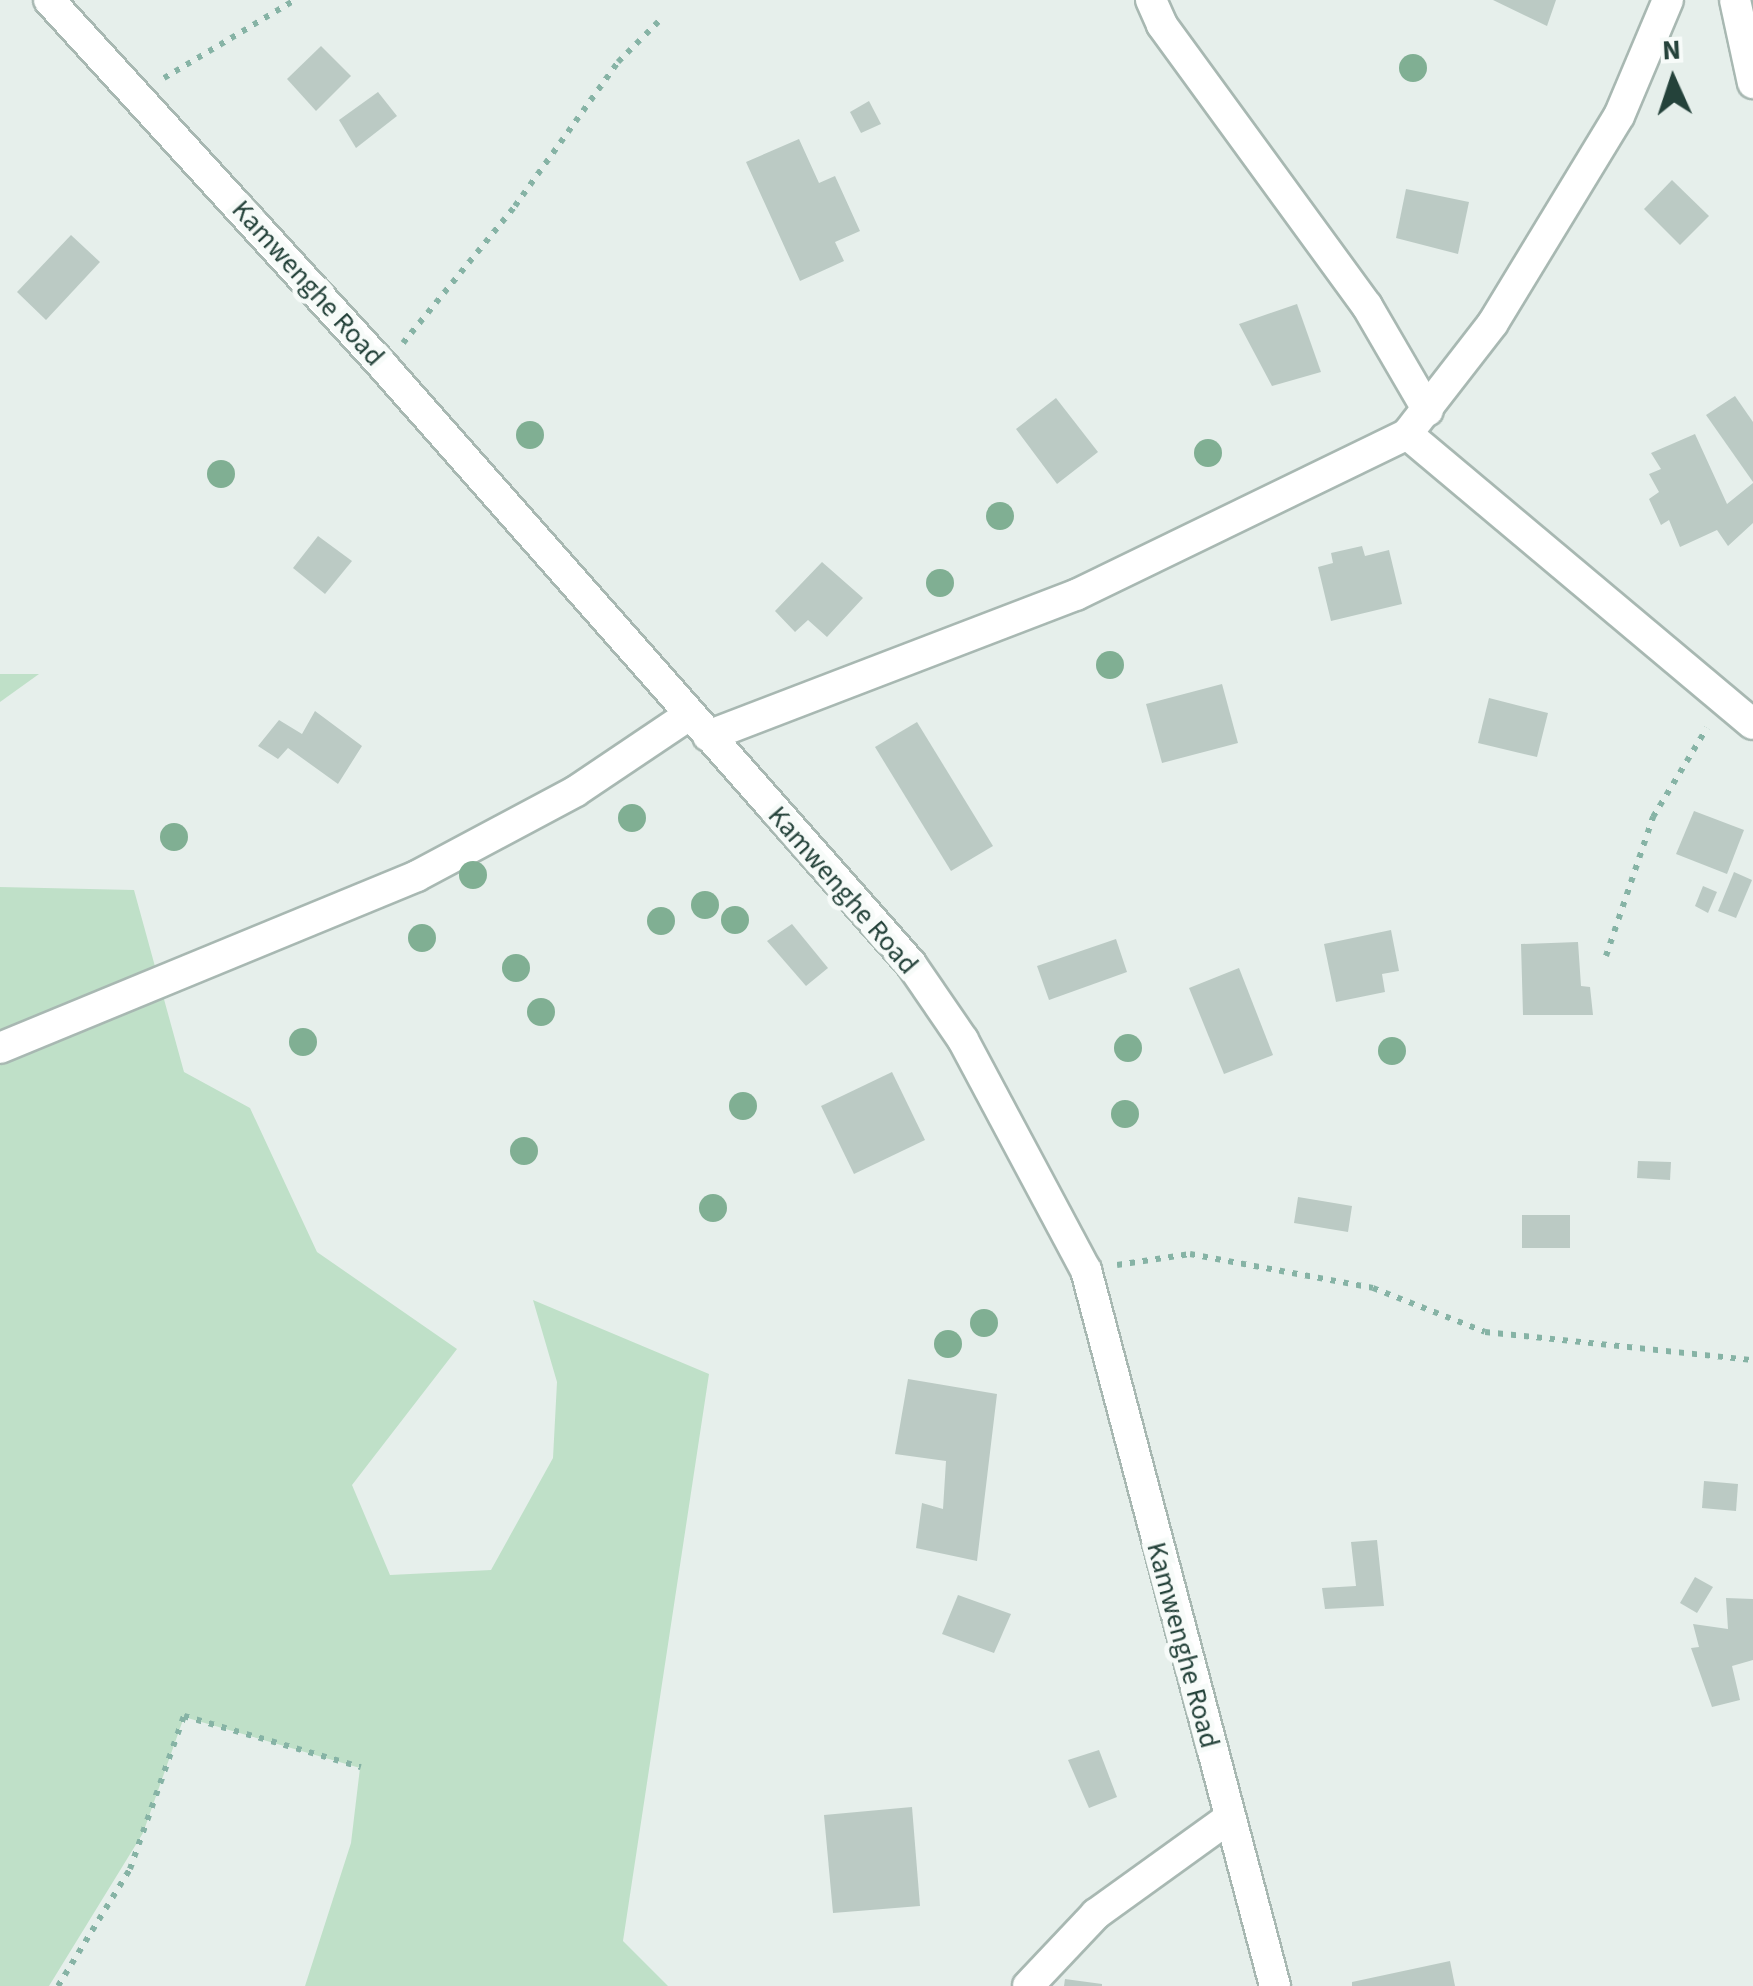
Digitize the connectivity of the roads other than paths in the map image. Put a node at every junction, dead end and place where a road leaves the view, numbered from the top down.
1 (48, 0) edge
2 (1152, 0) edge
3 (1668, 0) edge
4 (1735, 0) edge
5 (1753, 83) edge
6 (1428, 410) junction
7 (1406, 434) junction
8 (1753, 724) edge
9 (699, 726) junction
10 (0, 1048) edge
11 (1229, 1818) junction
12 (1028, 1986) edge
13 (1275, 1986) edge

1 - 9 street, Kamwenghe Road
2 - 6 street
3 - 6 street
4 - 5 street
6 - 7 street
7 - 8 street
7 - 9 street
9 - 10 street
9 - 11 street, Kamwenghe Road
11 - 12 street
11 - 13 street, Kamwenghe Road

